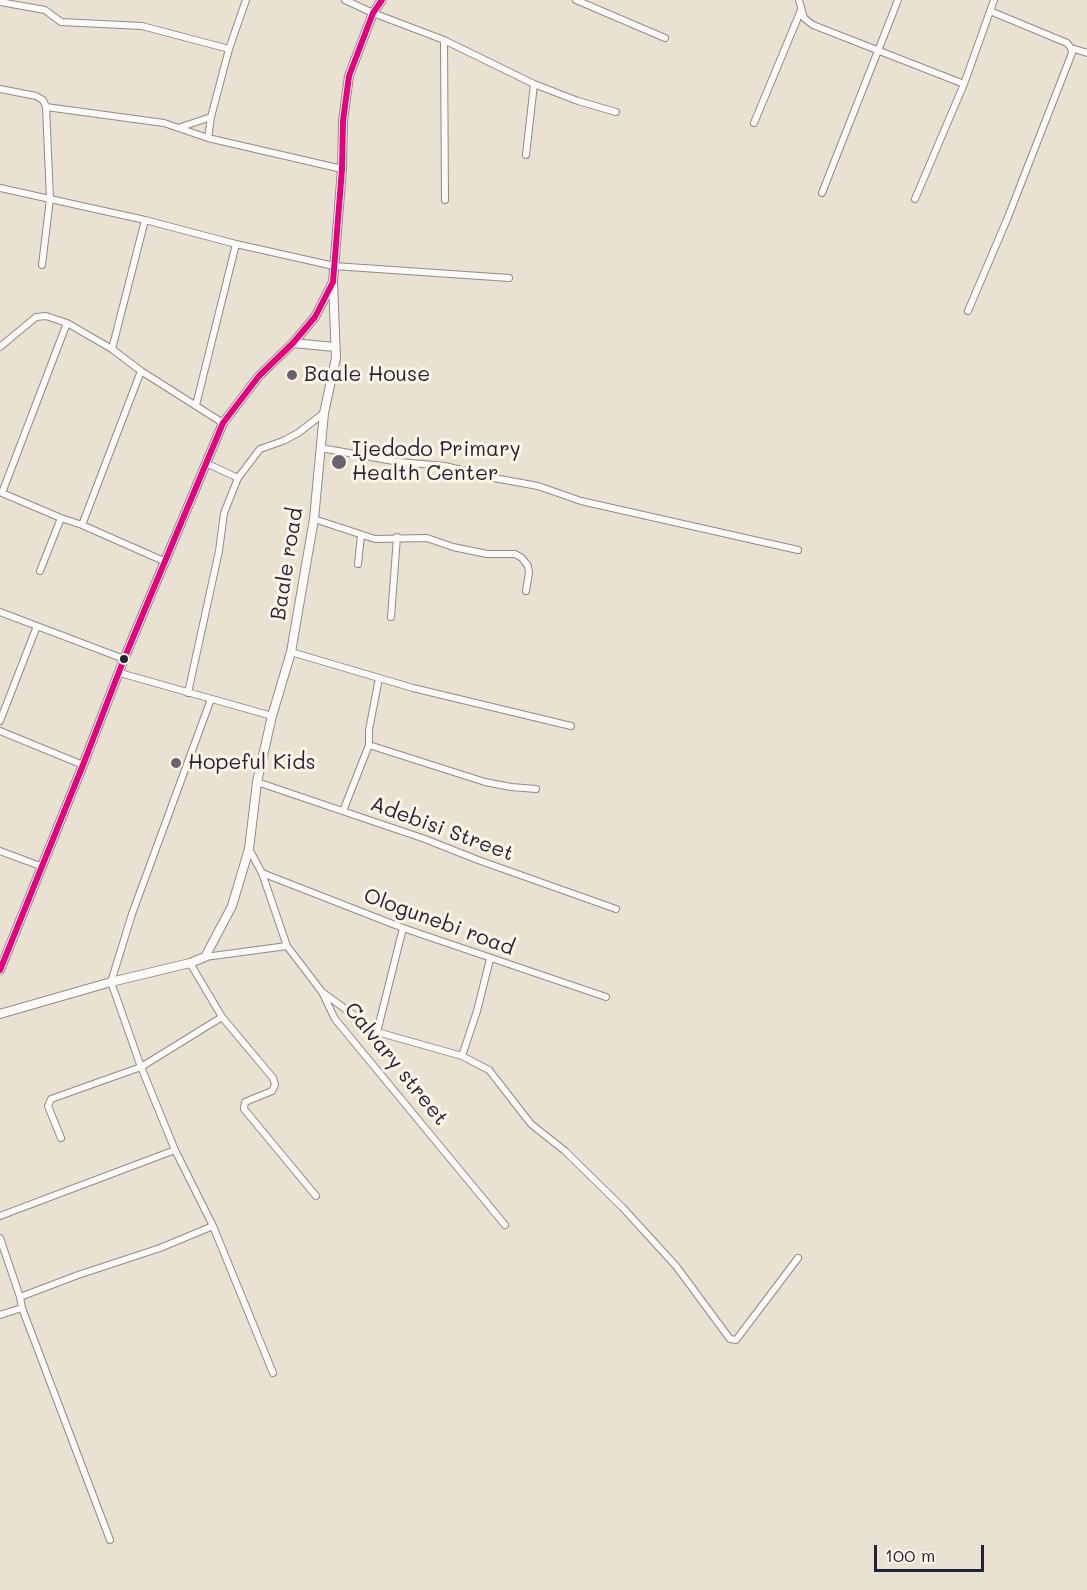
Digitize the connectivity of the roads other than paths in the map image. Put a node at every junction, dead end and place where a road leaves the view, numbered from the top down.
1 (246, 0) edge
2 (345, 0) edge
3 (382, 0) edge
4 (576, 0) edge
5 (799, 0) edge
6 (898, 0) edge
7 (994, 0) edge
8 (0, 2) edge
9 (801, 10) junction
10 (990, 12) junction
11 (373, 13) junction
12 (665, 38) dead end
13 (444, 40) junction
14 (1071, 48) junction
15 (229, 49) junction
16 (879, 50) junction
17 (1087, 53) edge
18 (534, 84) junction
19 (964, 84) junction
20 (0, 89) edge
21 (46, 107) junction
22 (616, 112) dead end
23 (211, 117) junction
24 (754, 123) dead end
25 (180, 128) junction
26 (208, 138) junction
27 (526, 155) dead end
28 (342, 169) junction
29 (0, 188) edge
30 (822, 193) dead end
31 (50, 199) junction
32 (915, 199) dead end
33 (445, 200) dead end
34 (145, 220) junction
35 (236, 244) junction
36 (42, 265) dead end
37 (334, 266) junction
38 (509, 278) dead end
39 (333, 282) junction
40 (968, 311) dead end
41 (67, 323) junction
42 (293, 343) junction
43 (0, 347) edge
44 (335, 347) junction
45 (112, 349) junction
46 (141, 371) junction
47 (196, 405) junction
48 (324, 413) junction
49 (223, 423) junction
50 (321, 448) junction
51 (206, 463) junction
52 (238, 478) junction
53 (1, 493) edge
54 (61, 518) junction
55 (314, 519) junction
56 (82, 525) junction
57 (361, 535) junction
58 (397, 537) junction
59 (798, 550) dead end
60 (166, 562) junction
61 (358, 564) dead end
62 (40, 571) dead end
63 (526, 591) dead end
64 (0, 612) edge
65 (391, 617) dead end
66 (37, 626) junction
67 (291, 652) junction
68 (124, 659) junction
69 (120, 673) junction
70 (379, 678) junction
71 (188, 693) junction
72 (211, 699) junction
73 (272, 716) junction
74 (0, 721) edge
75 (571, 726) dead end
76 (0, 731) edge
77 (369, 745) junction
78 (83, 765) junction
79 (257, 782) junction
80 (536, 789) dead end
81 (343, 811) junction
82 (249, 849) junction
83 (0, 851) edge
84 (43, 867) junction
85 (262, 873) junction
86 (616, 909) dead end
87 (403, 928) junction
88 (287, 946) junction
89 (205, 957) junction
90 (490, 959) junction
91 (190, 963) junction
92 (1, 965) edge
93 (111, 982) junction
94 (322, 992) junction
95 (606, 997) dead end
96 (0, 1014) edge
97 (222, 1017) junction
98 (377, 1032) junction
99 (462, 1056) junction
100 (141, 1067) junction
101 (61, 1138) dead end
102 (175, 1150) junction
103 (316, 1196) dead end
104 (0, 1216) edge
105 (505, 1225) dead end
106 (213, 1227) junction
107 (0, 1238) edge
108 (798, 1258) dead end
109 (20, 1298) junction
110 (22, 1308) junction
111 (0, 1315) edge
112 (273, 1372) dead end
113 (110, 1540) dead end

1 - 15 street
2 - 11 street
3 - 11 street, Baale road
4 - 12 street
5 - 9 street
6 - 16 street
7 - 10 street
8 - 15 street
9 - 16 street
9 - 24 street
10 - 14 street
10 - 19 street
11 - 13 street
11 - 28 street, Baale road
13 - 18 street
13 - 33 street
14 - 17 street
14 - 40 street
15 - 23 street
16 - 19 street
16 - 30 street
18 - 22 street
18 - 27 street
19 - 32 street
20 - 21 street
21 - 25 street
21 - 31 street
23 - 25 street
23 - 26 street
25 - 26 street
26 - 28 street
28 - 37 street, Baale road
29 - 31 street
31 - 34 street
31 - 36 street
34 - 35 street
34 - 45 street
35 - 37 street
35 - 47 street
37 - 38 street
37 - 39 street, Baale road
39 - 42 street
39 - 44 street, Baale road
41 - 43 street
41 - 45 street
41 - 53 street
42 - 44 street
42 - 49 street
44 - 48 street, Baale road
45 - 46 street
46 - 47 street
46 - 56 street
47 - 49 street
48 - 50 street, Baale road
48 - 52 street
49 - 51 street
50 - 55 street, Baale road
50 - 59 street
51 - 52 street
51 - 60 street
52 - 71 street
53 - 54 street
54 - 56 street
54 - 62 street
55 - 57 street
55 - 67 street, Baale road
56 - 60 street
57 - 58 street
57 - 61 street
58 - 63 street
58 - 65 street
60 - 68 street
64 - 66 street
66 - 68 street
66 - 74 street
67 - 70 street
67 - 73 street, Baale road
68 - 69 street
69 - 71 street
69 - 78 street
70 - 75 street
70 - 77 street
71 - 72 street
72 - 73 street
72 - 93 street
73 - 79 street, Baale road
76 - 78 street
77 - 80 street
77 - 81 street
78 - 84 street
79 - 81 street, Adebisi Street
79 - 82 street, Baale road
81 - 86 street, Adebisi Street
82 - 85 street, Calvary street
82 - 89 street, Baale road
83 - 84 street
84 - 92 street
85 - 87 street, Ologunebi road
85 - 88 street, Calvary street
87 - 90 street, Ologunebi road
87 - 98 street
88 - 89 street
88 - 94 street, Calvary street
89 - 91 street
90 - 95 street, Ologunebi road
90 - 99 street
91 - 93 street
91 - 97 street
93 - 96 street
93 - 100 street
94 - 98 street
94 - 105 street, Calvary street
97 - 100 street
97 - 103 street
98 - 99 street
99 - 108 street
100 - 101 street
100 - 102 street
102 - 104 street
102 - 106 street
106 - 109 street
106 - 112 street
107 - 109 street
109 - 110 street
110 - 111 street
110 - 113 street

